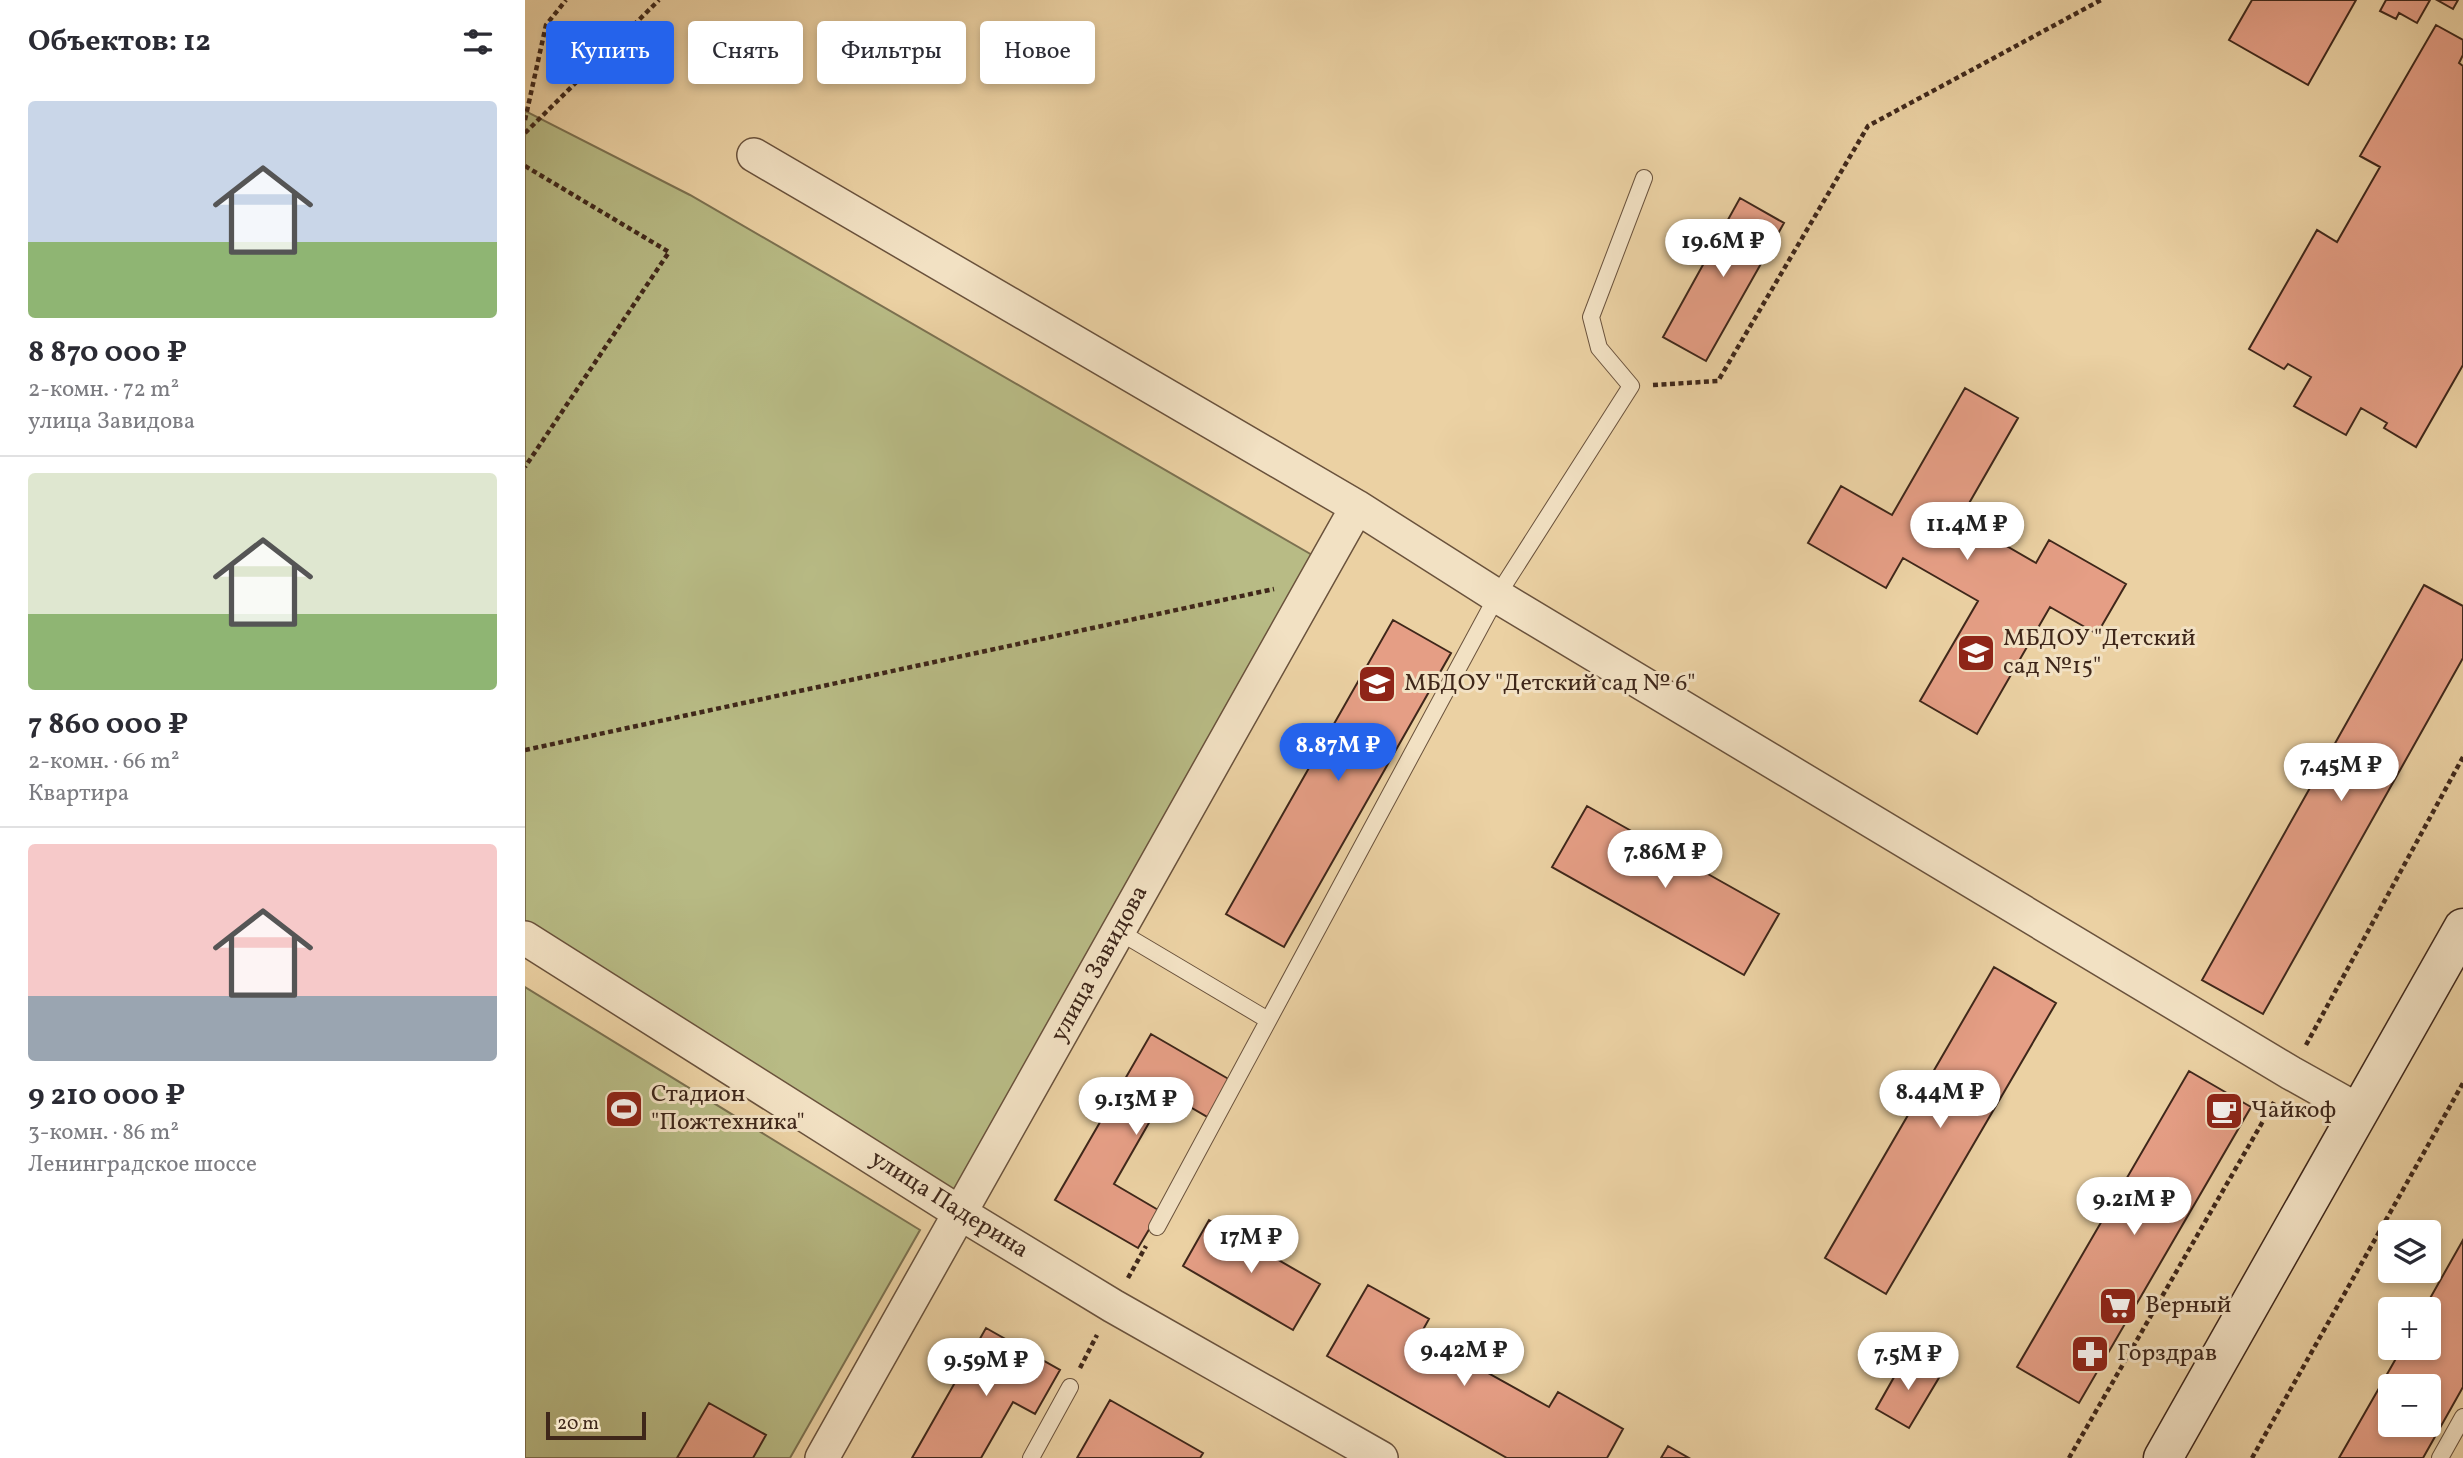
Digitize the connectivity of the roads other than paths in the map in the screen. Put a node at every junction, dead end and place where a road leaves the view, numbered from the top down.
1 (754, 155) dead end
2 (1644, 178) dead end
3 (1357, 506) junction
4 (1497, 596) junction
5 (2463, 928) edge
6 (1118, 931) junction
7 (525, 937) edge
8 (1268, 1020) junction
9 (2359, 1111) junction
10 (960, 1213) junction
11 (1157, 1227) dead end
12 (1070, 1387) dead end
13 (2463, 1417) edge
14 (822, 1458) edge
15 (1031, 1458) edge
16 (1381, 1458) edge
17 (2163, 1458) edge
18 (2440, 1458) edge

1 - 3 street
2 - 4 lane
3 - 4 street
3 - 6 street, улица Завидова
4 - 8 lane
4 - 9 street
5 - 9 main road
6 - 8 lane
6 - 10 street, улица Завидова
7 - 10 street, улица Падерина
8 - 11 lane
9 - 17 main road
10 - 14 street, улица Завидова
10 - 16 street, улица Падерина
12 - 15 lane
13 - 18 lane

